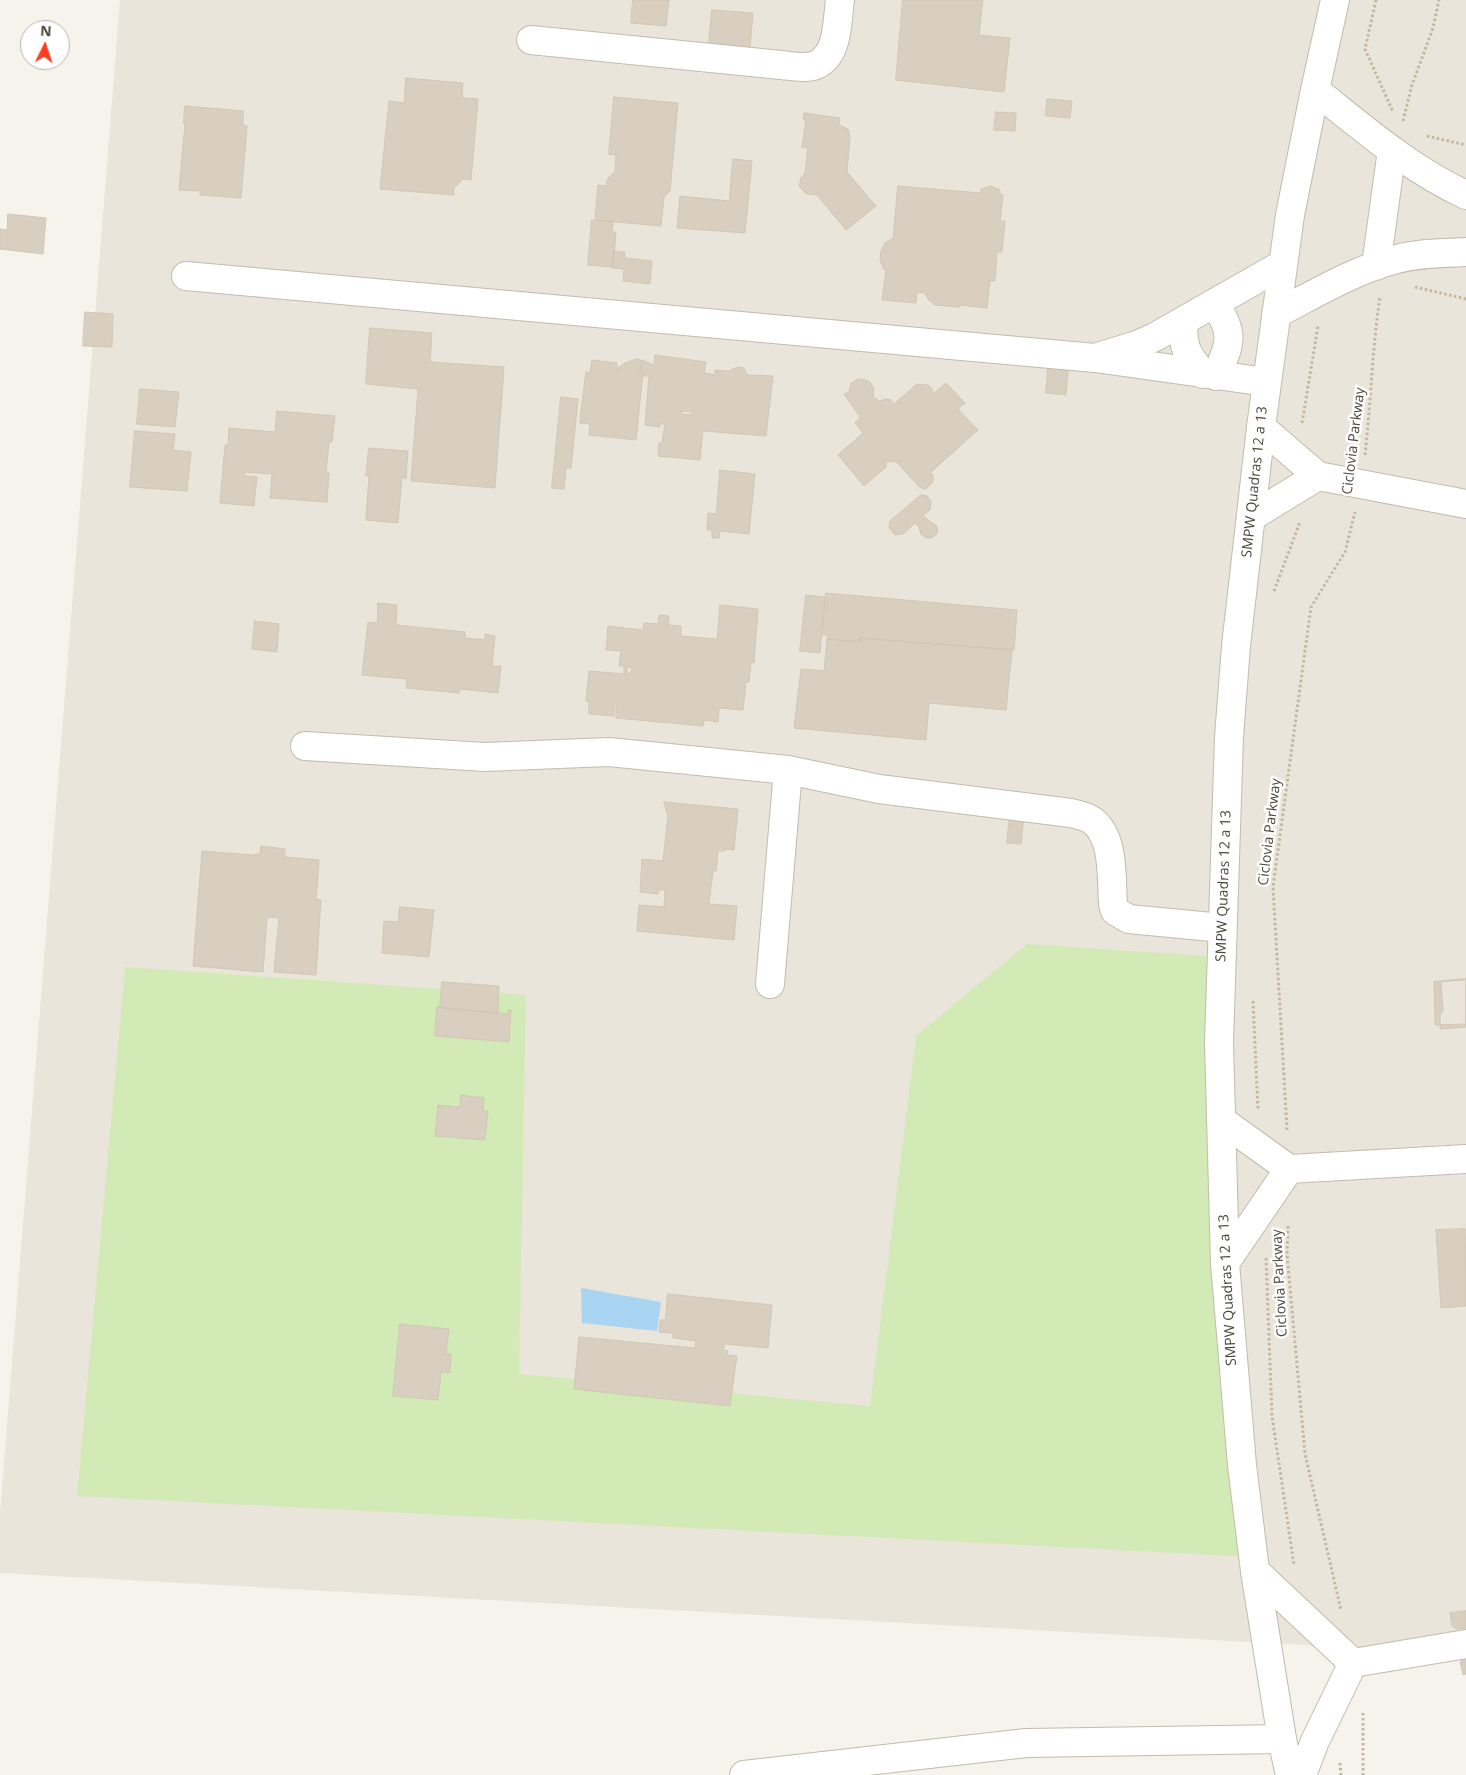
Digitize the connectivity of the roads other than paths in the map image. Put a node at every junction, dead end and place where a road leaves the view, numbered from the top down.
1 (840, 0) edge
2 (1336, 0) edge
3 (531, 40) dead end
4 (1314, 90) junction
5 (1400, 156) junction
6 (1466, 195) edge
7 (1466, 252) edge
8 (1387, 263) junction
9 (1283, 264) junction
10 (186, 276) dead end
11 (1214, 304) junction
12 (1276, 314) junction
13 (1184, 322) junction
14 (1095, 358) junction
15 (1210, 375) junction
16 (1266, 382) junction
17 (1261, 427) junction
18 (1315, 477) junction
19 (1466, 504) edge
20 (1251, 517) junction
21 (305, 746) dead end
22 (788, 770) junction
23 (1222, 928) junction
24 (770, 984) dead end
25 (1221, 1120) junction
26 (1466, 1159) edge
27 (1289, 1169) junction
28 (1225, 1262) junction
29 (1255, 1570) junction
30 (1466, 1644) edge
31 (1353, 1663) junction
32 (1282, 1739) junction
33 (744, 1775) edge
34 (1290, 1775) edge
35 (1302, 1775) edge

1 - 3 street
2 - 4 street, SMPW Quadras 12 a 13
4 - 5 street
4 - 9 street, SMPW Quadras 12 a 13
5 - 6 street
5 - 8 street
7 - 8 street
8 - 12 street
9 - 11 street
9 - 12 street, SMPW Quadras 12 a 13
10 - 14 street
11 - 13 street
11 - 15 street
12 - 16 street, SMPW Quadras 12 a 13
13 - 14 street
13 - 15 street
14 - 15 street
15 - 16 street
16 - 17 street, SMPW Quadras 12 a 13
17 - 18 street
17 - 20 street, SMPW Quadras 12 a 13
18 - 19 street
18 - 20 street
20 - 23 street, SMPW Quadras 12 a 13
21 - 22 street
22 - 23 street
22 - 24 street
23 - 25 street, SMPW Quadras 12 a 13
25 - 27 street
25 - 28 street, SMPW Quadras 12 a 13
26 - 27 street
27 - 28 street
28 - 29 street, SMPW Quadras 12 a 13
29 - 31 street
29 - 32 street, SMPW Quadras 12 a 13
30 - 31 street
31 - 35 street
32 - 33 street
32 - 34 street, SMPW Quadras 12 a 13

